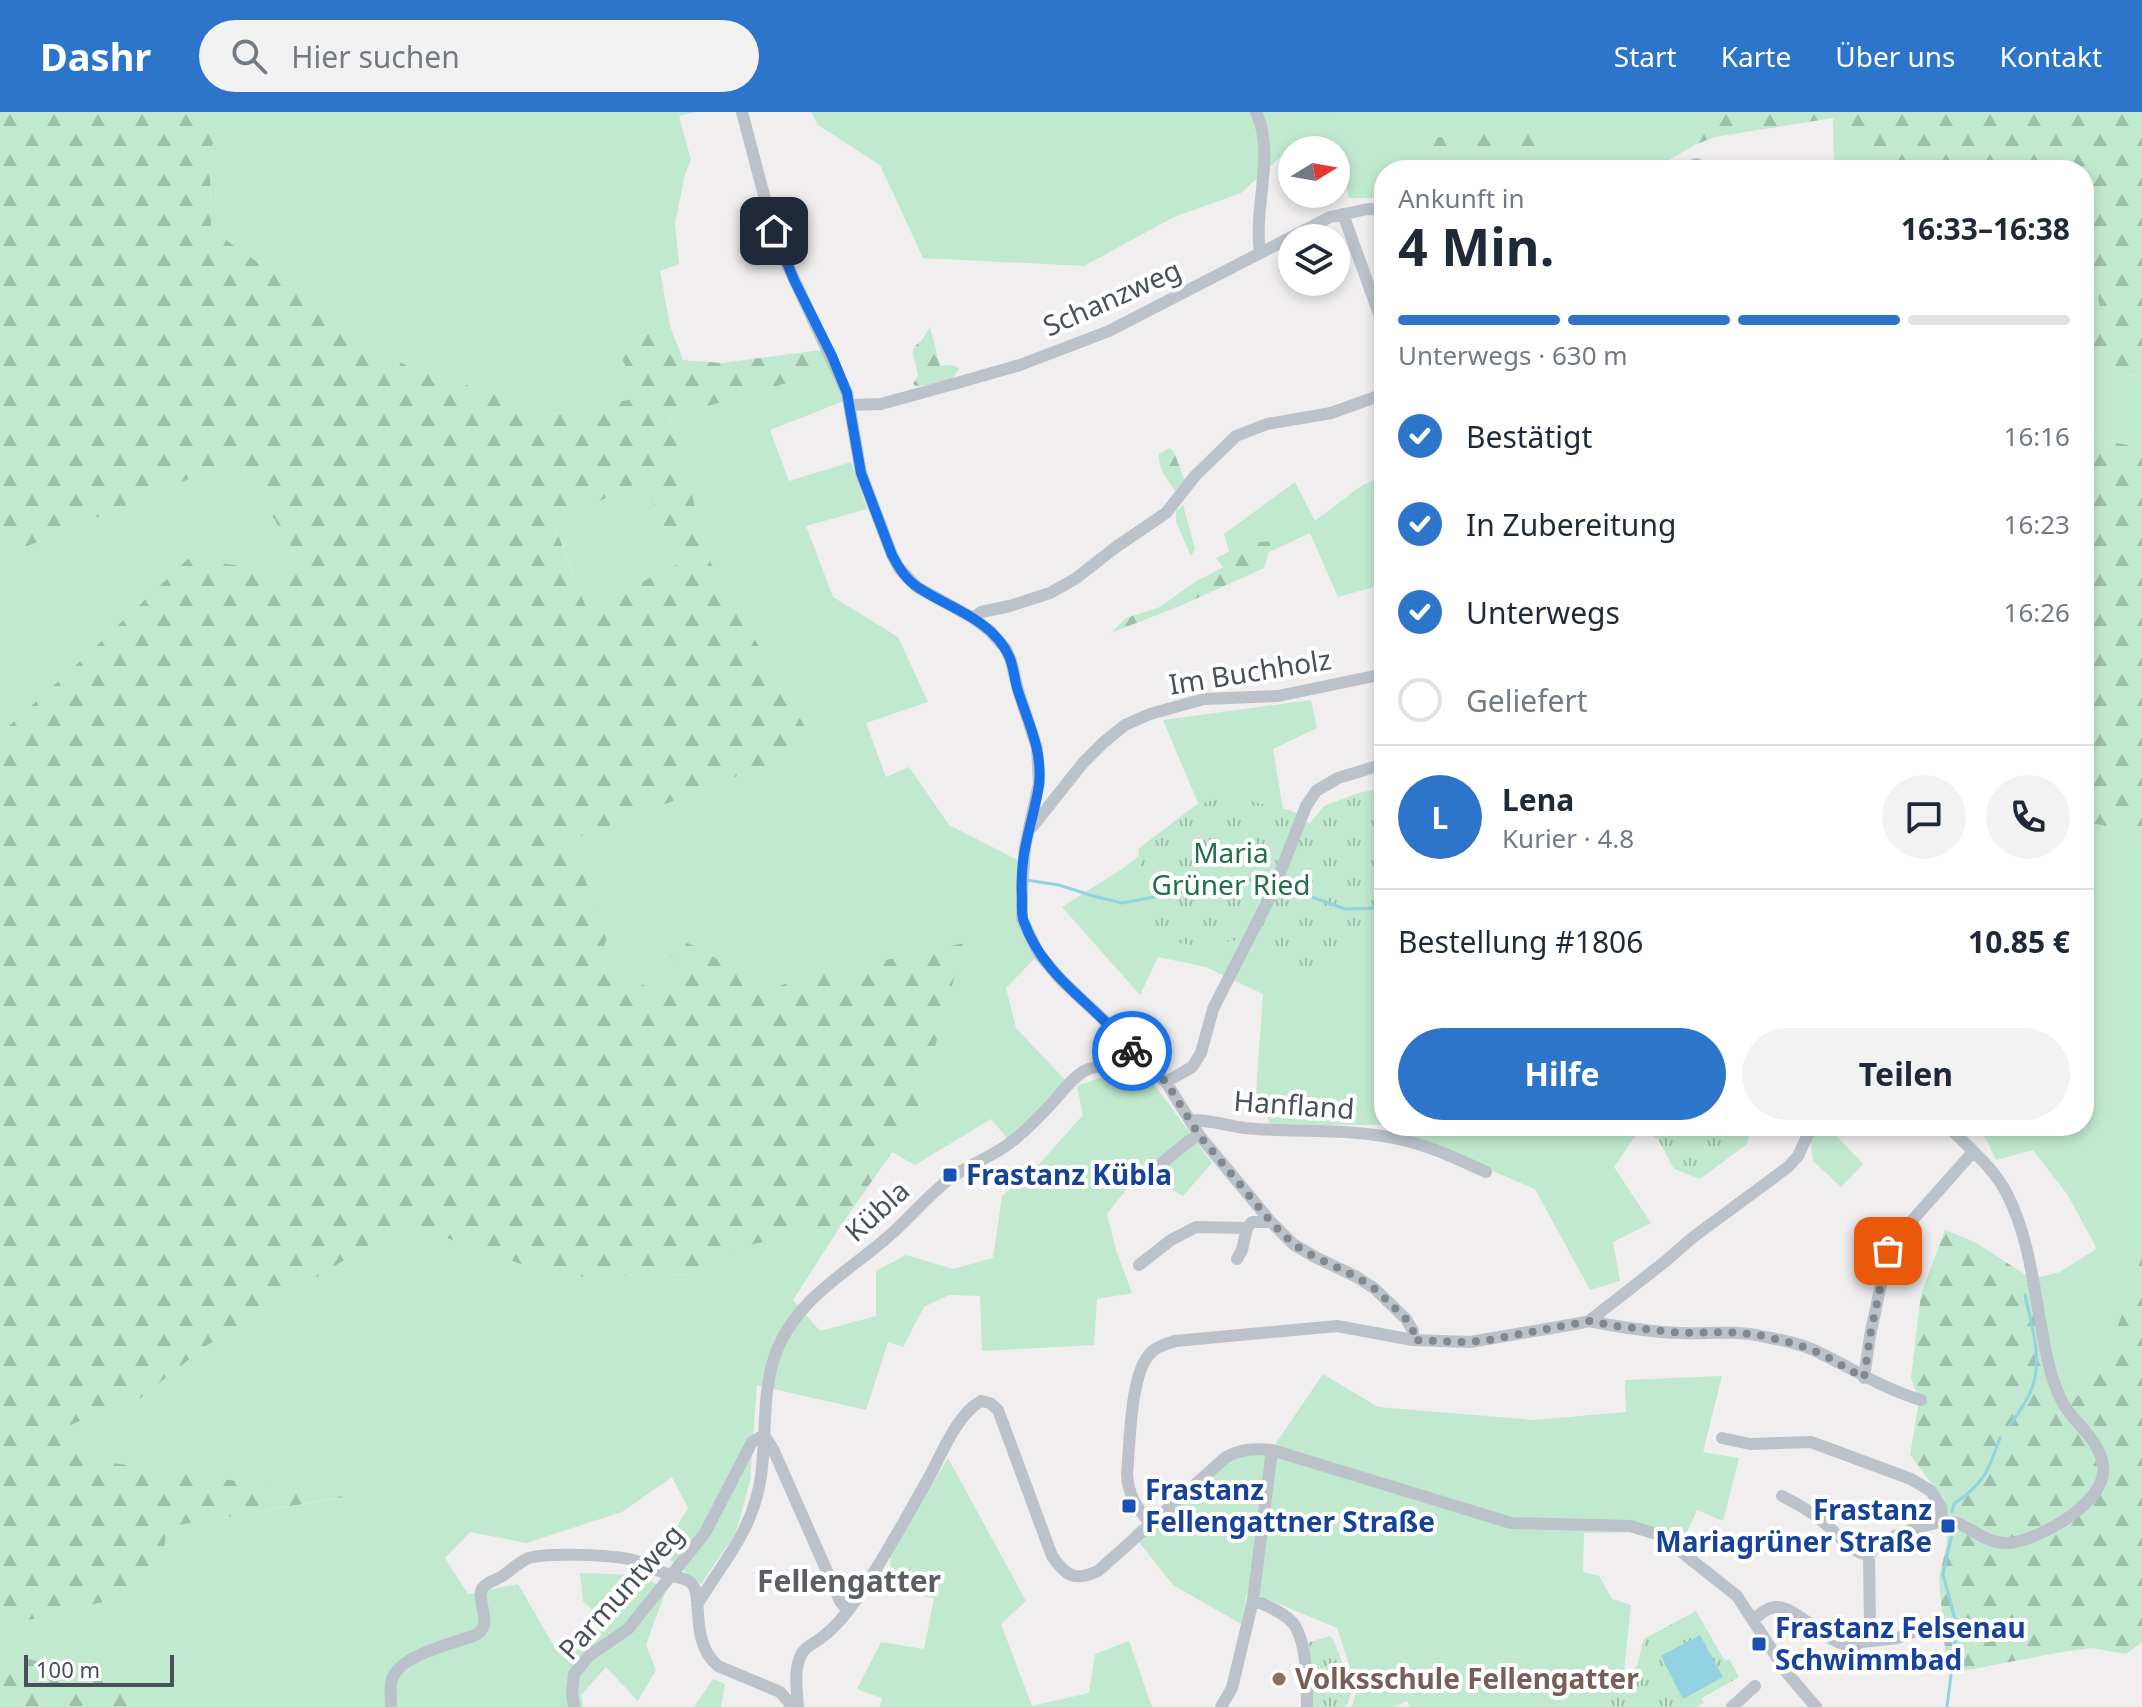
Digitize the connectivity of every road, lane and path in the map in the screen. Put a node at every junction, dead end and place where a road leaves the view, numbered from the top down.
1 (742, 112) edge
2 (1256, 112) edge
3 (1374, 209) edge
4 (1343, 214) junction
5 (1260, 253) junction
6 (1374, 300) edge
7 (1374, 398) edge
8 (851, 405) junction
9 (973, 618) junction
10 (1374, 676) edge
11 (1374, 767) edge
12 (1029, 831) junction
13 (1135, 1056) junction
14 (1166, 1082) junction
15 (1190, 1121) junction
16 (1199, 1135) junction
17 (1374, 1135) edge
18 (1385, 1136) edge
19 (1807, 1136) edge
20 (1958, 1136) edge
21 (1973, 1152) junction
22 (1486, 1172) dead end
23 (1145, 1177) dead end
24 (1271, 1222) junction
25 (1247, 1228) junction
26 (1237, 1259) dead end
27 (1139, 1265) dead end
28 (1589, 1321) junction
29 (1413, 1340) junction
30 (1864, 1378) junction
31 (1921, 1400) dead end
32 (764, 1435) junction
33 (1722, 1438) dead end
34 (1272, 1450) junction
35 (1782, 1496) dead end
36 (1942, 1521) junction
37 (1150, 1523) junction
38 (1869, 1555) junction
39 (671, 1575) junction
40 (1253, 1600) junction
41 (697, 1605) junction
42 (848, 1611) junction
43 (1753, 1620) junction
44 (1918, 1630) dead end
45 (1861, 1642) junction
46 (1755, 1686) dead end
47 (391, 1707) edge
48 (574, 1707) edge
49 (795, 1707) edge
50 (1221, 1707) edge
51 (1307, 1707) edge
52 (1732, 1707) edge
53 (1816, 1707) edge

1 - 8 street
2 - 5 street
3 - 4 street, Schanzweg
4 - 5 street, Schanzweg
4 - 6 street
5 - 8 street, Schanzweg
7 - 9 street
8 - 9 street
9 - 12 street
10 - 12 street, Im Buchholz
11 - 14 street
12 - 13 street
13 - 14 street
13 - 32 street, Kübla
14 - 15 street
15 - 16 street
15 - 17 street, Hanfland
16 - 23 street
16 - 24 street
18 - 22 street, Hanfland
19 - 28 street
20 - 21 street
21 - 30 street
21 - 36 street
24 - 25 street
24 - 29 street
25 - 26 street
25 - 27 street
28 - 29 street
28 - 30 street
29 - 37 street
30 - 31 street
32 - 39 street, Parmuntweg
32 - 41 street, Kübla
32 - 42 street
33 - 36 street
34 - 37 street
34 - 40 street
34 - 43 street
35 - 38 street
36 - 38 street
37 - 42 street
38 - 45 street
39 - 41 street
39 - 47 street
39 - 48 street, Parmuntweg
40 - 50 street
40 - 51 street
41 - 49 street
42 - 49 street
43 - 45 street
43 - 53 street
44 - 45 street
46 - 52 street

